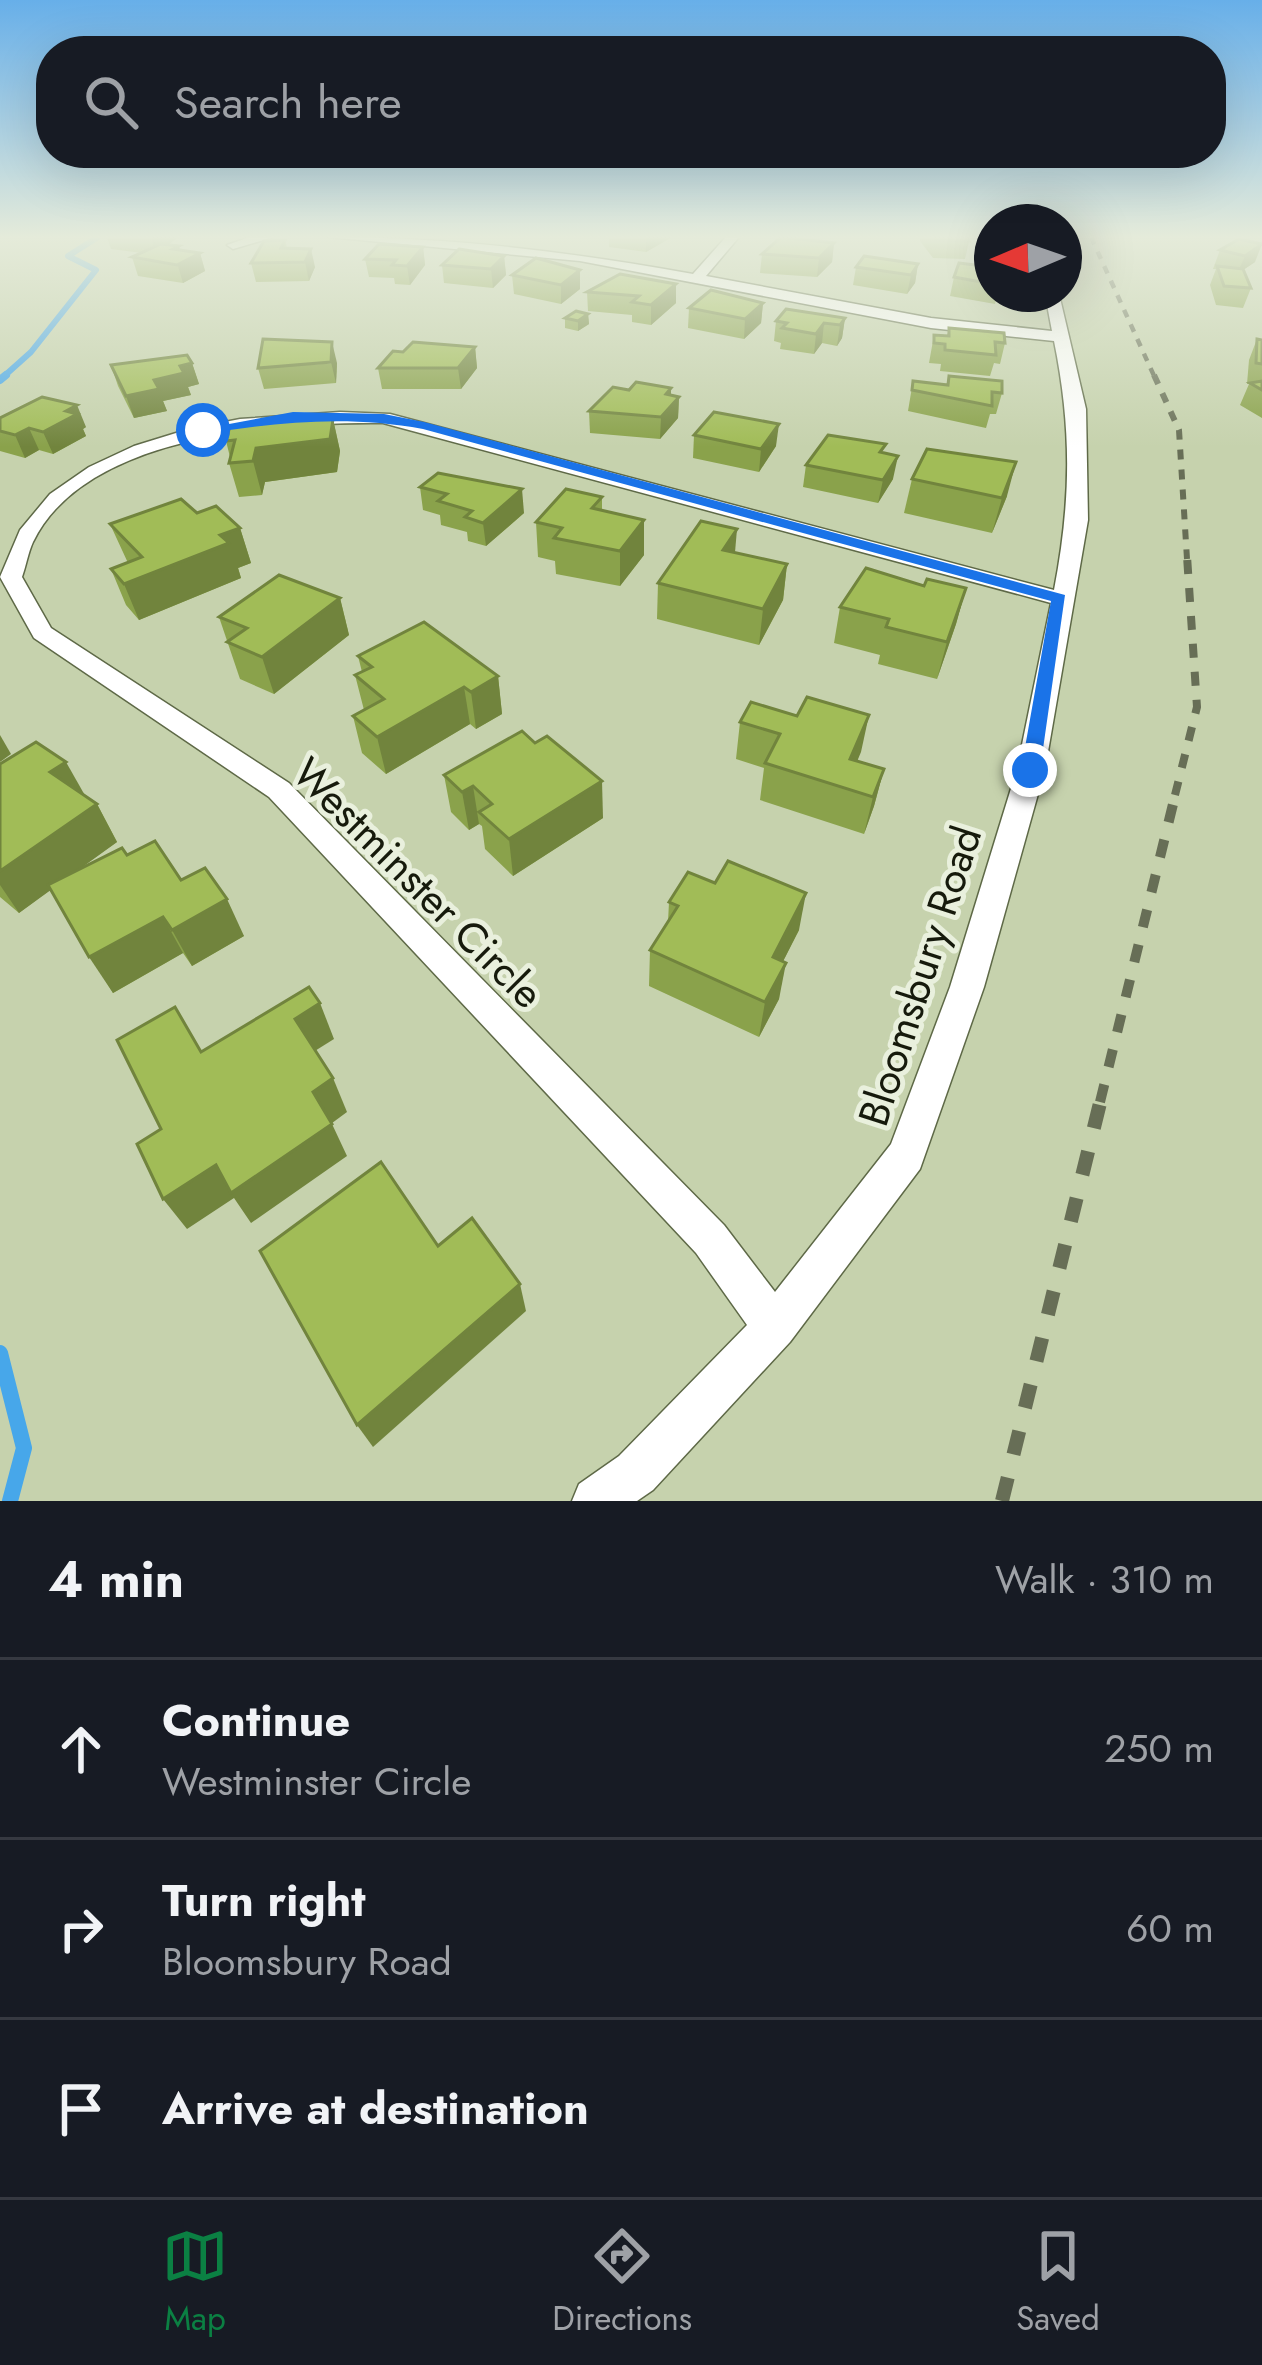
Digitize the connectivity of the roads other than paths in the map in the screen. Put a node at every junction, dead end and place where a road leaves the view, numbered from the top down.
1 (849, 307) edge
2 (1057, 312) edge
3 (1063, 337) junction
4 (1059, 598) junction
5 (775, 1327) junction
6 (596, 1501) edge

1 - 3 street
2 - 3 street, Bloomsbury Road
3 - 4 street, Bloomsbury Road
4 - 5 street, Bloomsbury Road
4 - 5 street, Westminster Circle
5 - 6 street, Bloomsbury Road

